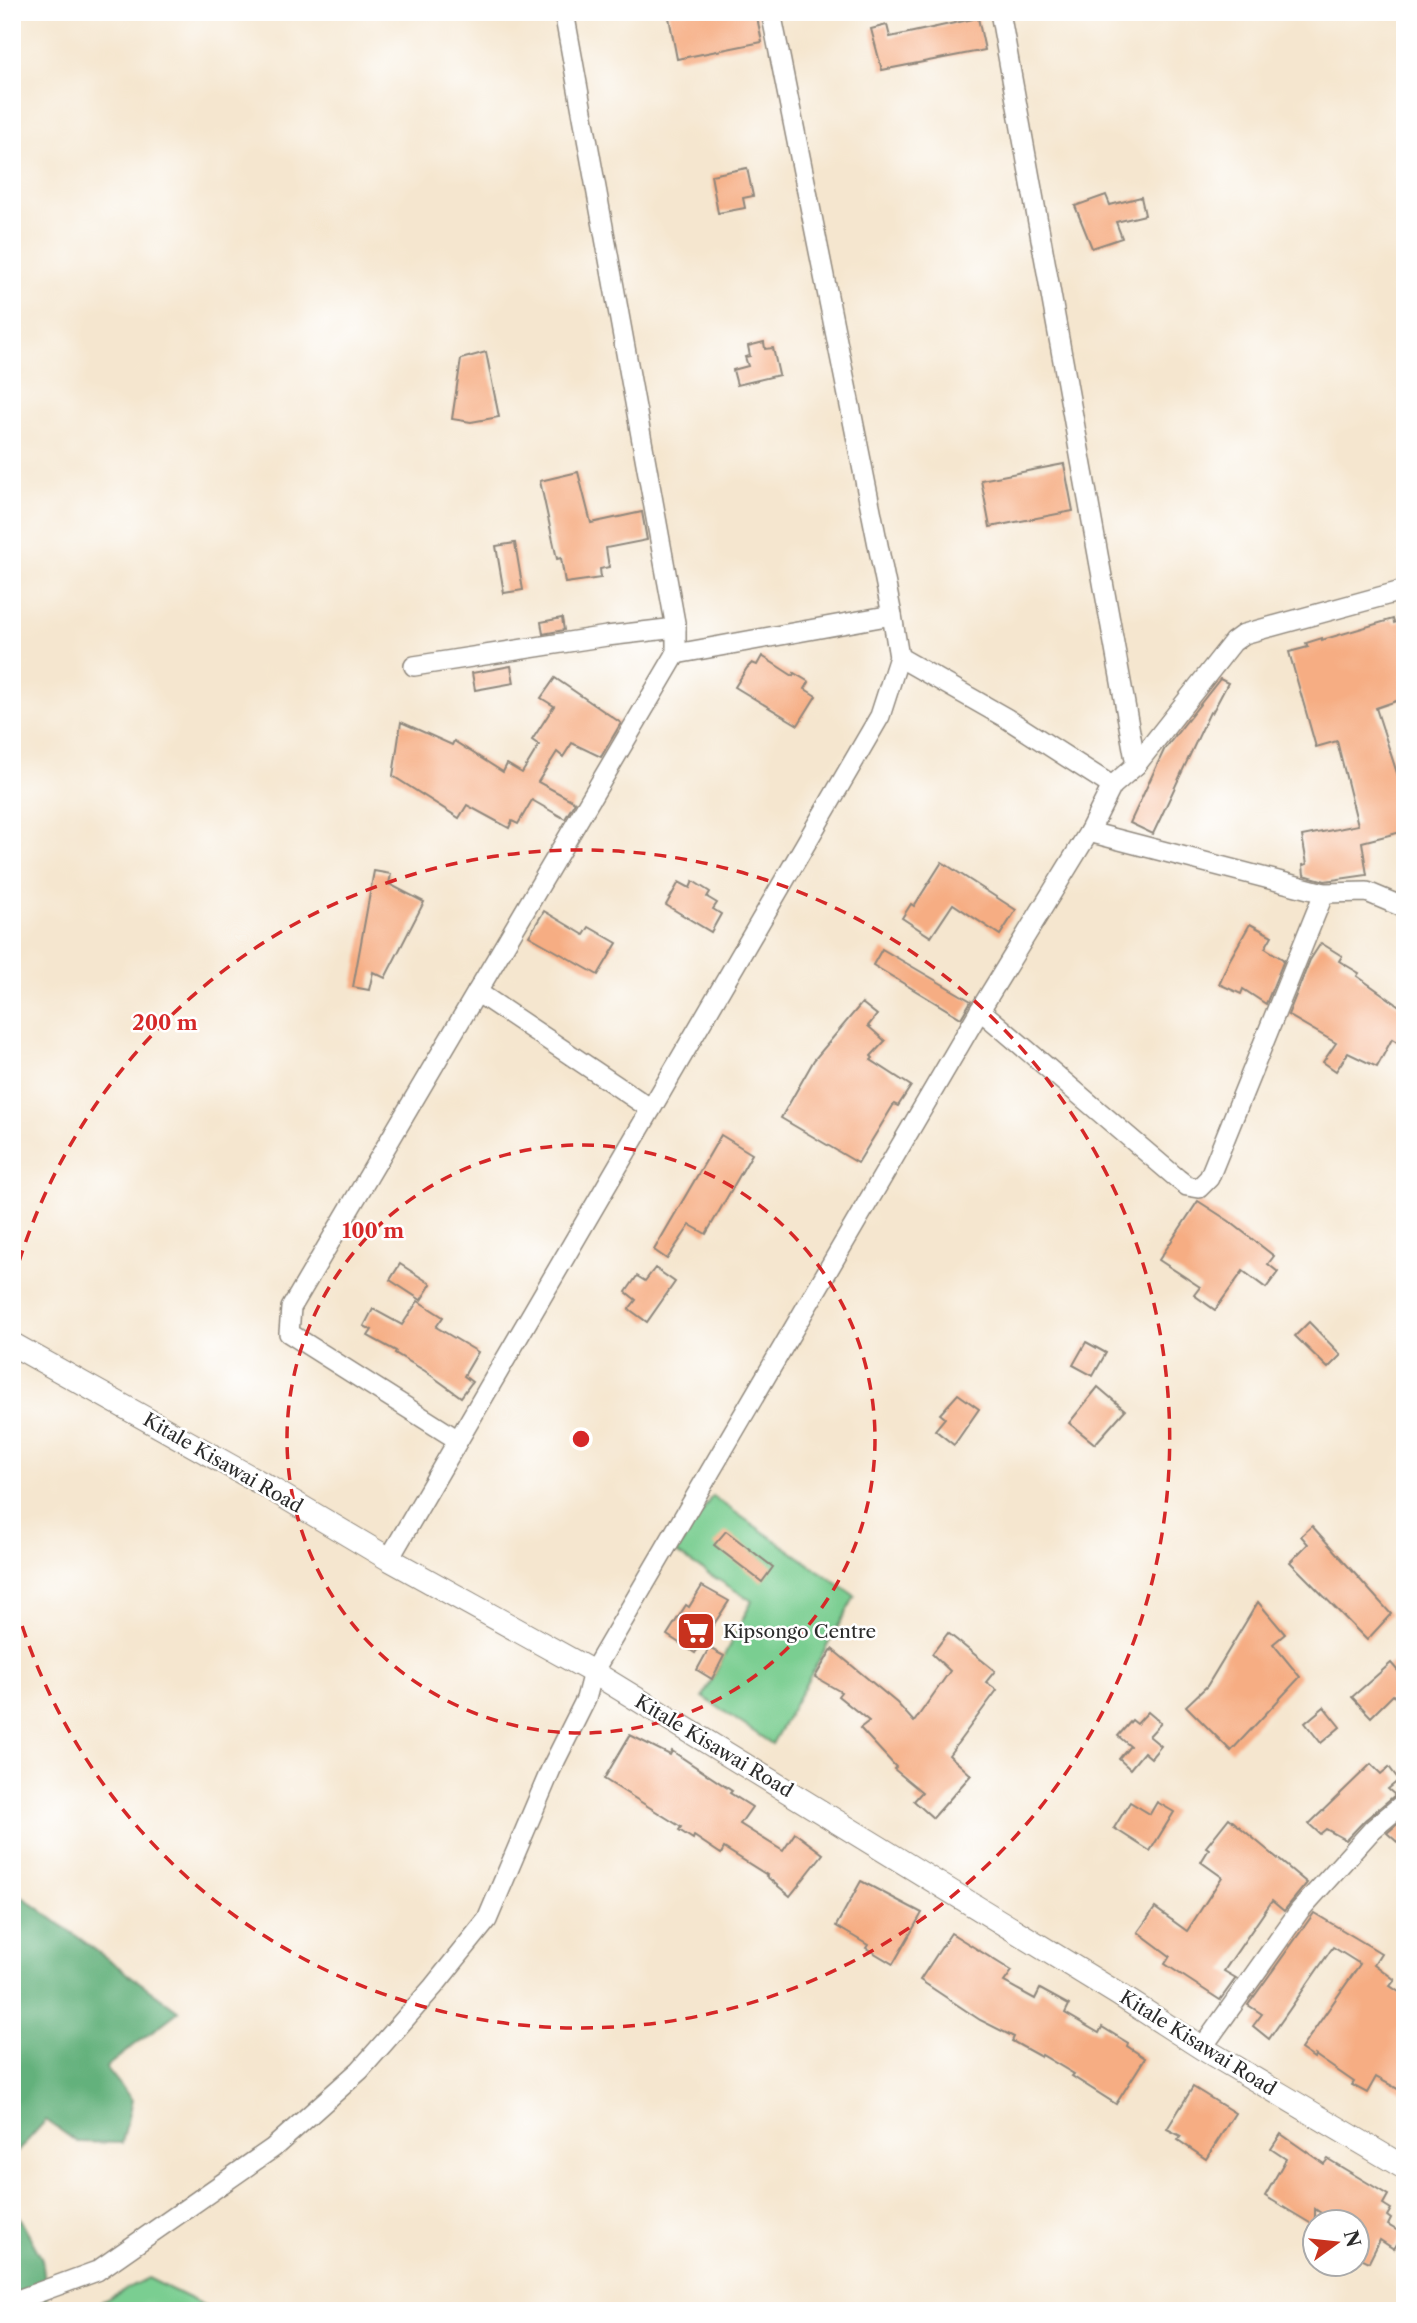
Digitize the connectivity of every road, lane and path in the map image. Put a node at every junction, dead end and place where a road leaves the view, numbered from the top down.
1 (564, 12) edge
2 (771, 12) edge
3 (1000, 12) edge
4 (1405, 590) edge
5 (892, 615) junction
6 (676, 628) junction
7 (676, 654) junction
8 (899, 657) junction
9 (414, 666) dead end
10 (1136, 765) junction
11 (1112, 786) junction
12 (1088, 832) junction
13 (1324, 893) junction
14 (1405, 908) edge
15 (477, 992) junction
16 (980, 1010) junction
17 (651, 1109) junction
18 (12, 1343) edge
19 (458, 1440) junction
20 (388, 1559) junction
21 (593, 1672) junction
22 (1405, 1802) edge
23 (1202, 2048) junction
24 (1405, 2168) edge
25 (12, 2302) edge

1 - 6 street
2 - 5 street
3 - 10 street
4 - 10 street
5 - 7 street
5 - 8 street
6 - 7 street
6 - 9 street
7 - 15 street
8 - 11 street
8 - 17 street
10 - 11 street
11 - 12 street
12 - 13 street
12 - 16 street
13 - 14 street
13 - 16 street
15 - 17 street
15 - 19 street
16 - 21 street
17 - 19 street
18 - 20 street, Kitale Kisawai Road
19 - 20 street
20 - 21 street, Kitale Kisawai Road
21 - 23 street, Kitale Kisawai Road
21 - 25 street
22 - 23 street
23 - 24 street, Kitale Kisawai Road

